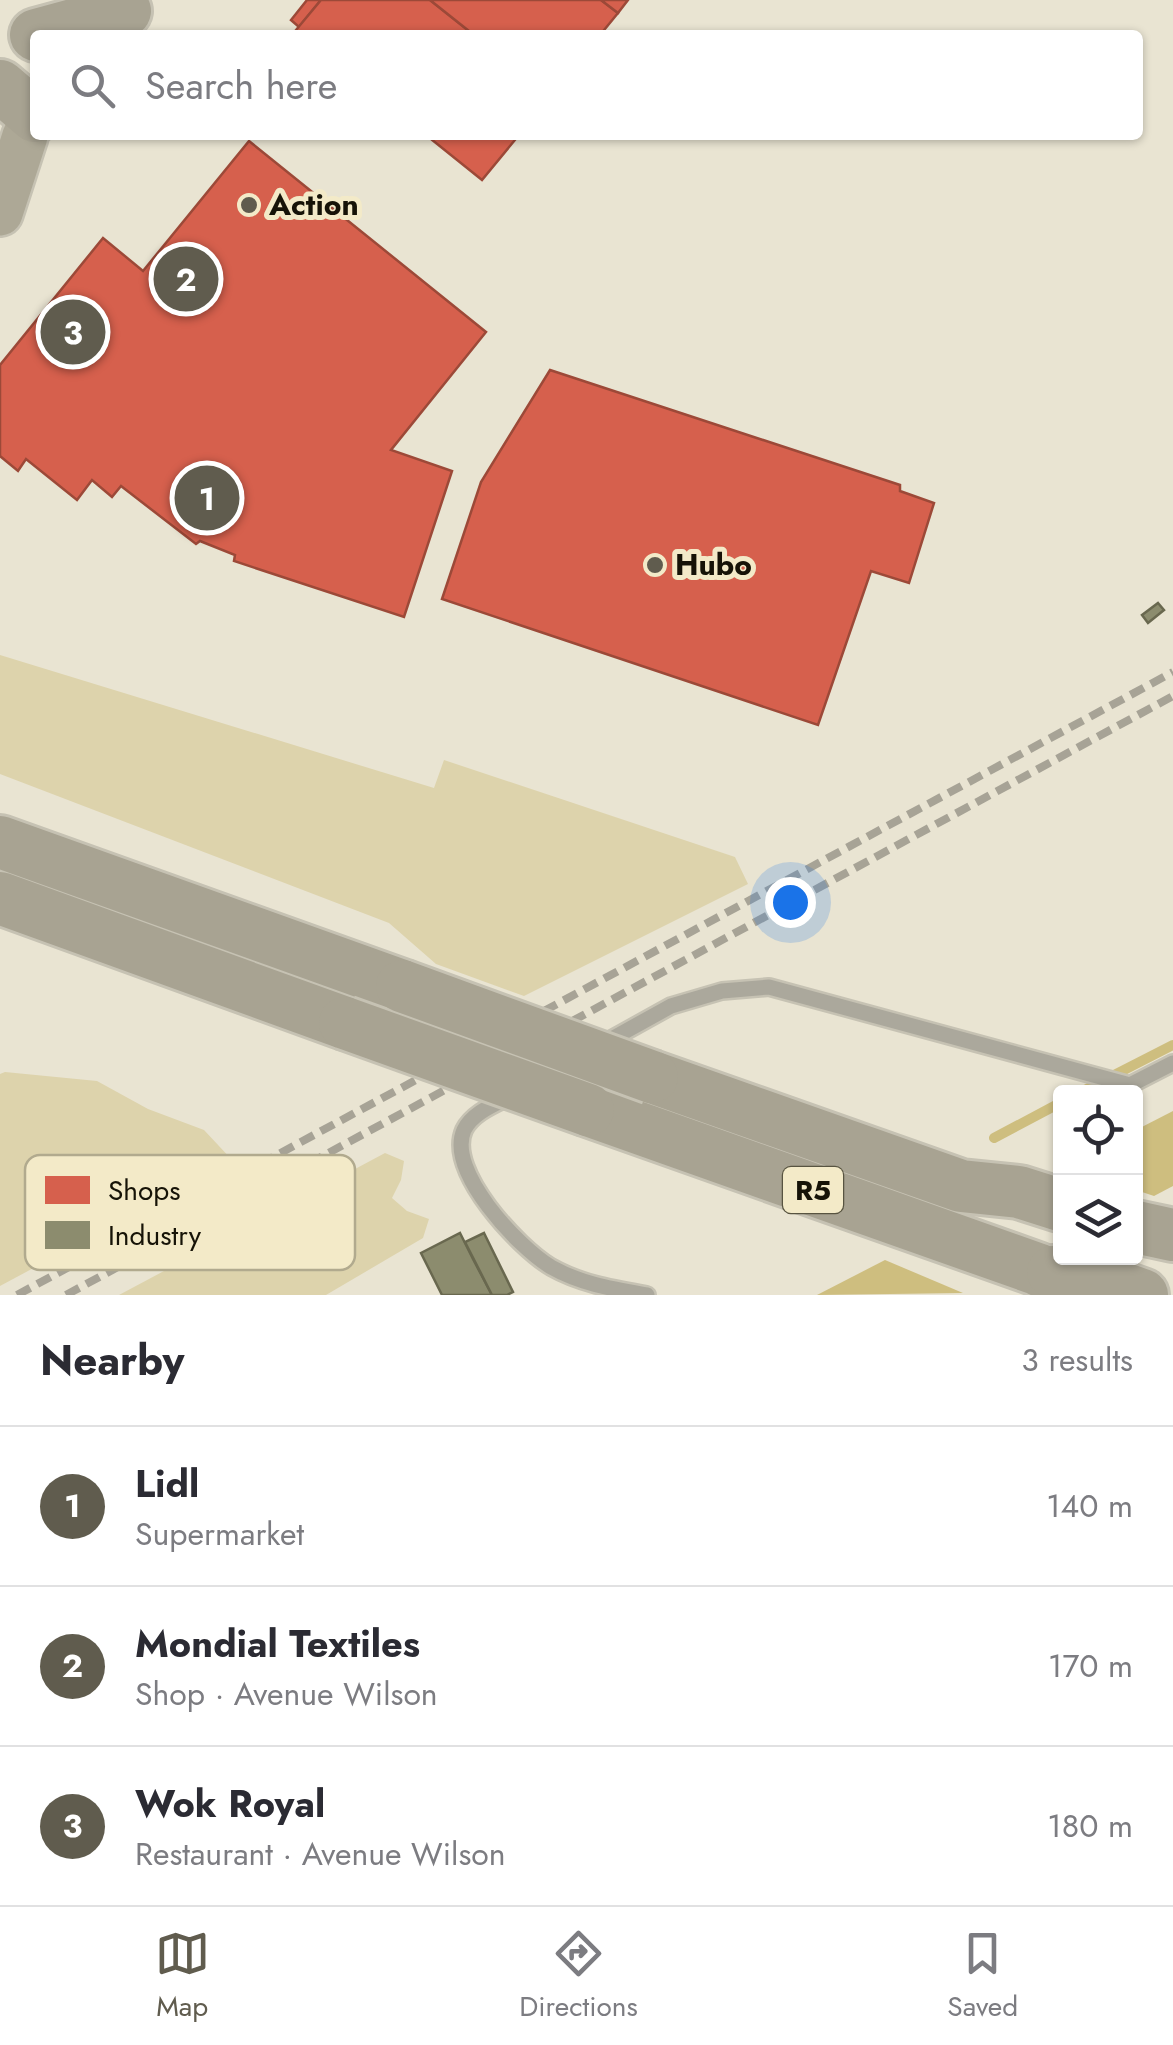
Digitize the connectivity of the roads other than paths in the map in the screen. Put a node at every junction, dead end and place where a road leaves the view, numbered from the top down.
1 (122, 15) edge
2 (58, 30) edge
3 (30, 36) edge
4 (0, 42) edge
5 (0, 86) edge
6 (19, 129) edge
7 (0, 213) edge
8 (0, 842) edge
9 (0, 898) edge
10 (571, 1062) dead end
11 (1173, 1063) edge
12 (538, 1081) dead end
13 (961, 1186) junction
14 (1053, 1203) edge
15 (1143, 1229) edge
16 (1173, 1235) edge
17 (1049, 1250) edge
18 (1143, 1262) edge
19 (1173, 1272) edge
20 (647, 1295) edge
21 (1088, 1295) edge
22 (1142, 1295) edge

1 - 2 highway
3 - 4 highway
5 - 6 highway
6 - 7 main road
8 - 13 highway, R5, bridge
9 - 17 highway, R5, bridge
10 - 11 lane
12 - 20 lane
13 - 14 highway
13 - 17 highway
15 - 16 highway
17 - 21 highway
17 - 22 highway
18 - 19 highway

